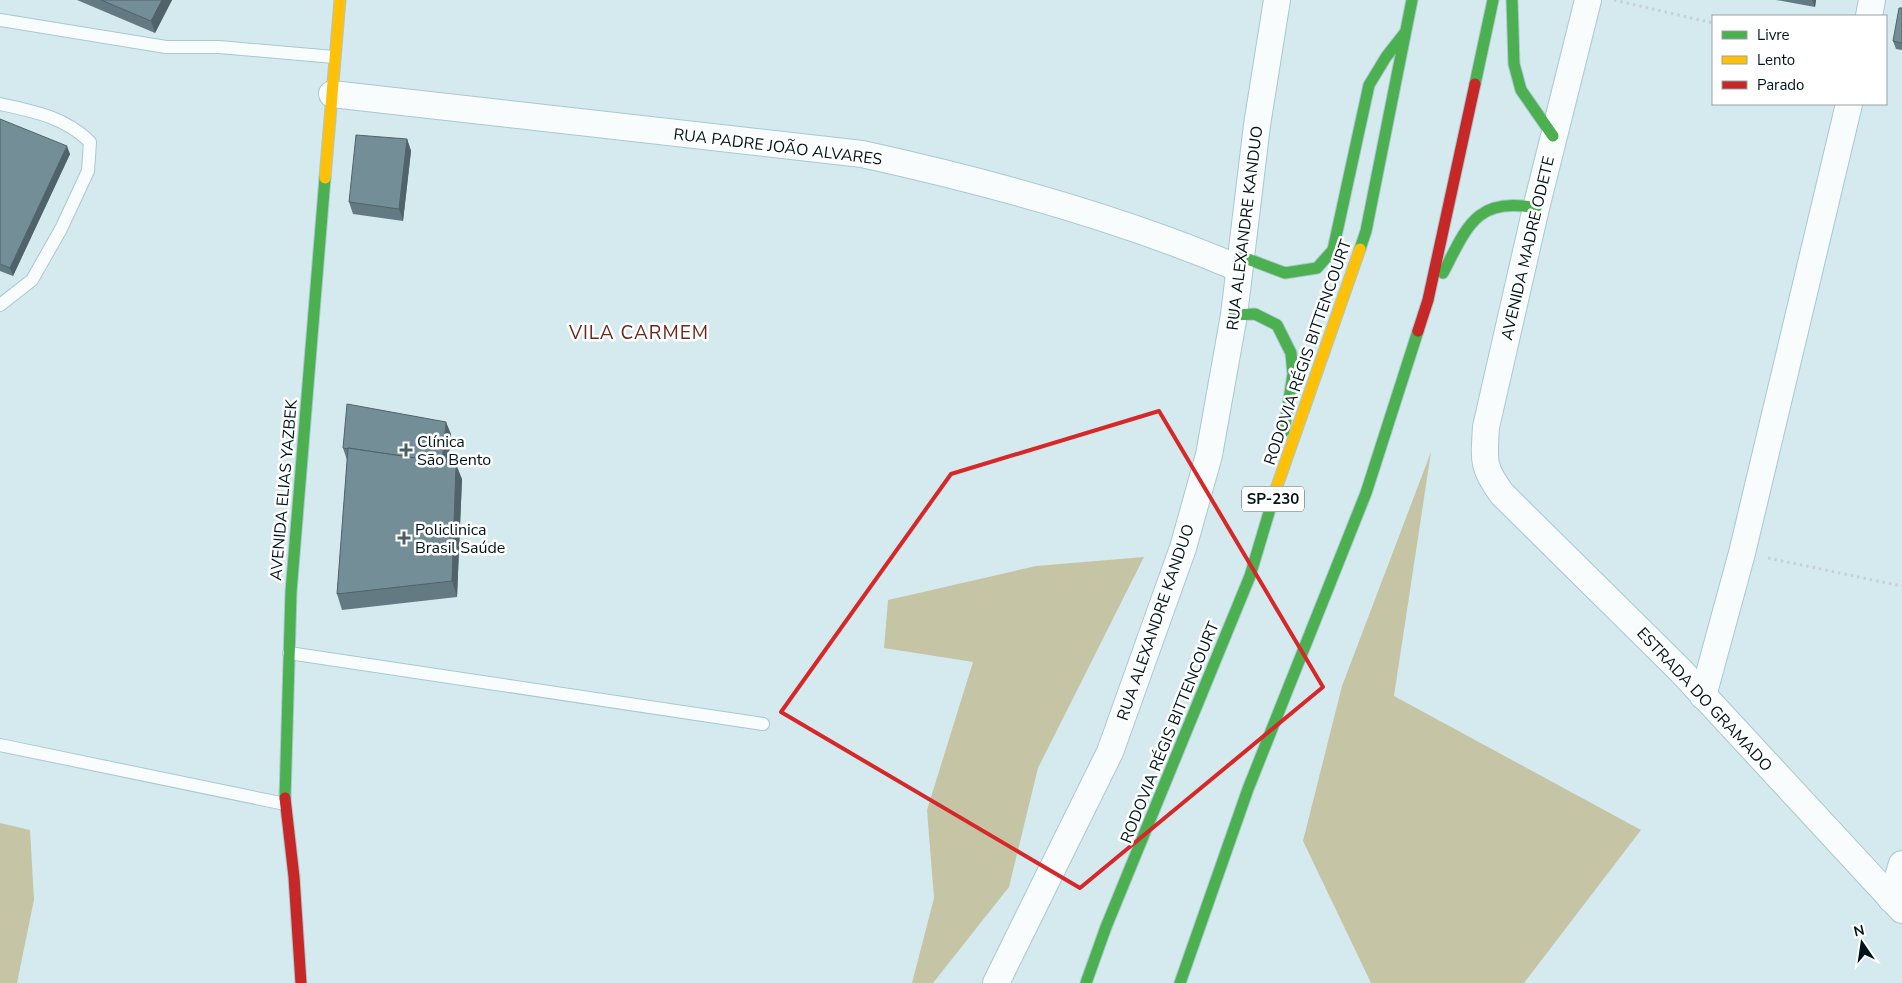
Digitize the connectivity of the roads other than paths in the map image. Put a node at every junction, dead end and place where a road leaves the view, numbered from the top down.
1 (340, 0) edge
2 (1277, 0) edge
3 (1412, 0) edge
4 (1493, 0) edge
5 (1512, 0) edge
6 (1588, 0) edge
7 (1872, 0) edge
8 (1869, 15) edge
9 (0, 20) edge
10 (1408, 29) junction
11 (334, 57) junction
12 (332, 94) junction
13 (0, 104) edge
14 (1849, 105) edge
15 (1553, 136) junction
16 (1536, 208) junction
17 (1239, 262) junction
18 (1428, 300) junction
19 (0, 305) edge
20 (1234, 315) junction
21 (1502, 494) joint
22 (1272, 500) junction
23 (289, 653) junction
24 (1702, 696) junction
25 (763, 724) dead end
26 (0, 745) edge
27 (284, 804) junction
28 (1902, 864) edge
29 (1897, 905) edge
30 (302, 983) edge
31 (996, 983) edge
32 (1086, 983) edge
33 (1180, 983) edge

1 - 11 main road, AVENIDA ELIAS YAZBEK
2 - 17 street, RUA ALEXANDRE KANDUO
3 - 10 main road, RODOVIA RÉGIS BITTENCOURT / SP-230
4 - 18 main road
5 - 15 main road
6 - 15 street, AVENIDA MADRE ODETE
7 - 8 street
9 - 11 lane
10 - 17 main road
10 - 22 main road, RODOVIA RÉGIS BITTENCOURT / SP-230
11 - 12 main road, AVENIDA ELIAS YAZBEK
12 - 17 street, RUA PADRE JOÃO ALVARES
12 - 23 main road, AVENIDA ELIAS YAZBEK
13 - 19 lane
14 - 24 street
15 - 16 street, AVENIDA MADRE ODETE
16 - 18 main road
16 - 21 street, AVENIDA MADRE ODETE
17 - 20 street, RUA ALEXANDRE KANDUO
18 - 33 main road
20 - 22 main road
20 - 31 street, RUA ALEXANDRE KANDUO
21 - 24 street, ESTRADA DO GRAMADO
22 - 32 main road, RODOVIA RÉGIS BITTENCOURT / SP-230
23 - 25 lane
23 - 27 main road, AVENIDA ELIAS YAZBEK
24 - 29 street, ESTRADA DO GRAMADO
26 - 27 lane
27 - 30 main road, AVENIDA ELIAS YAZBEK
28 - 29 street

